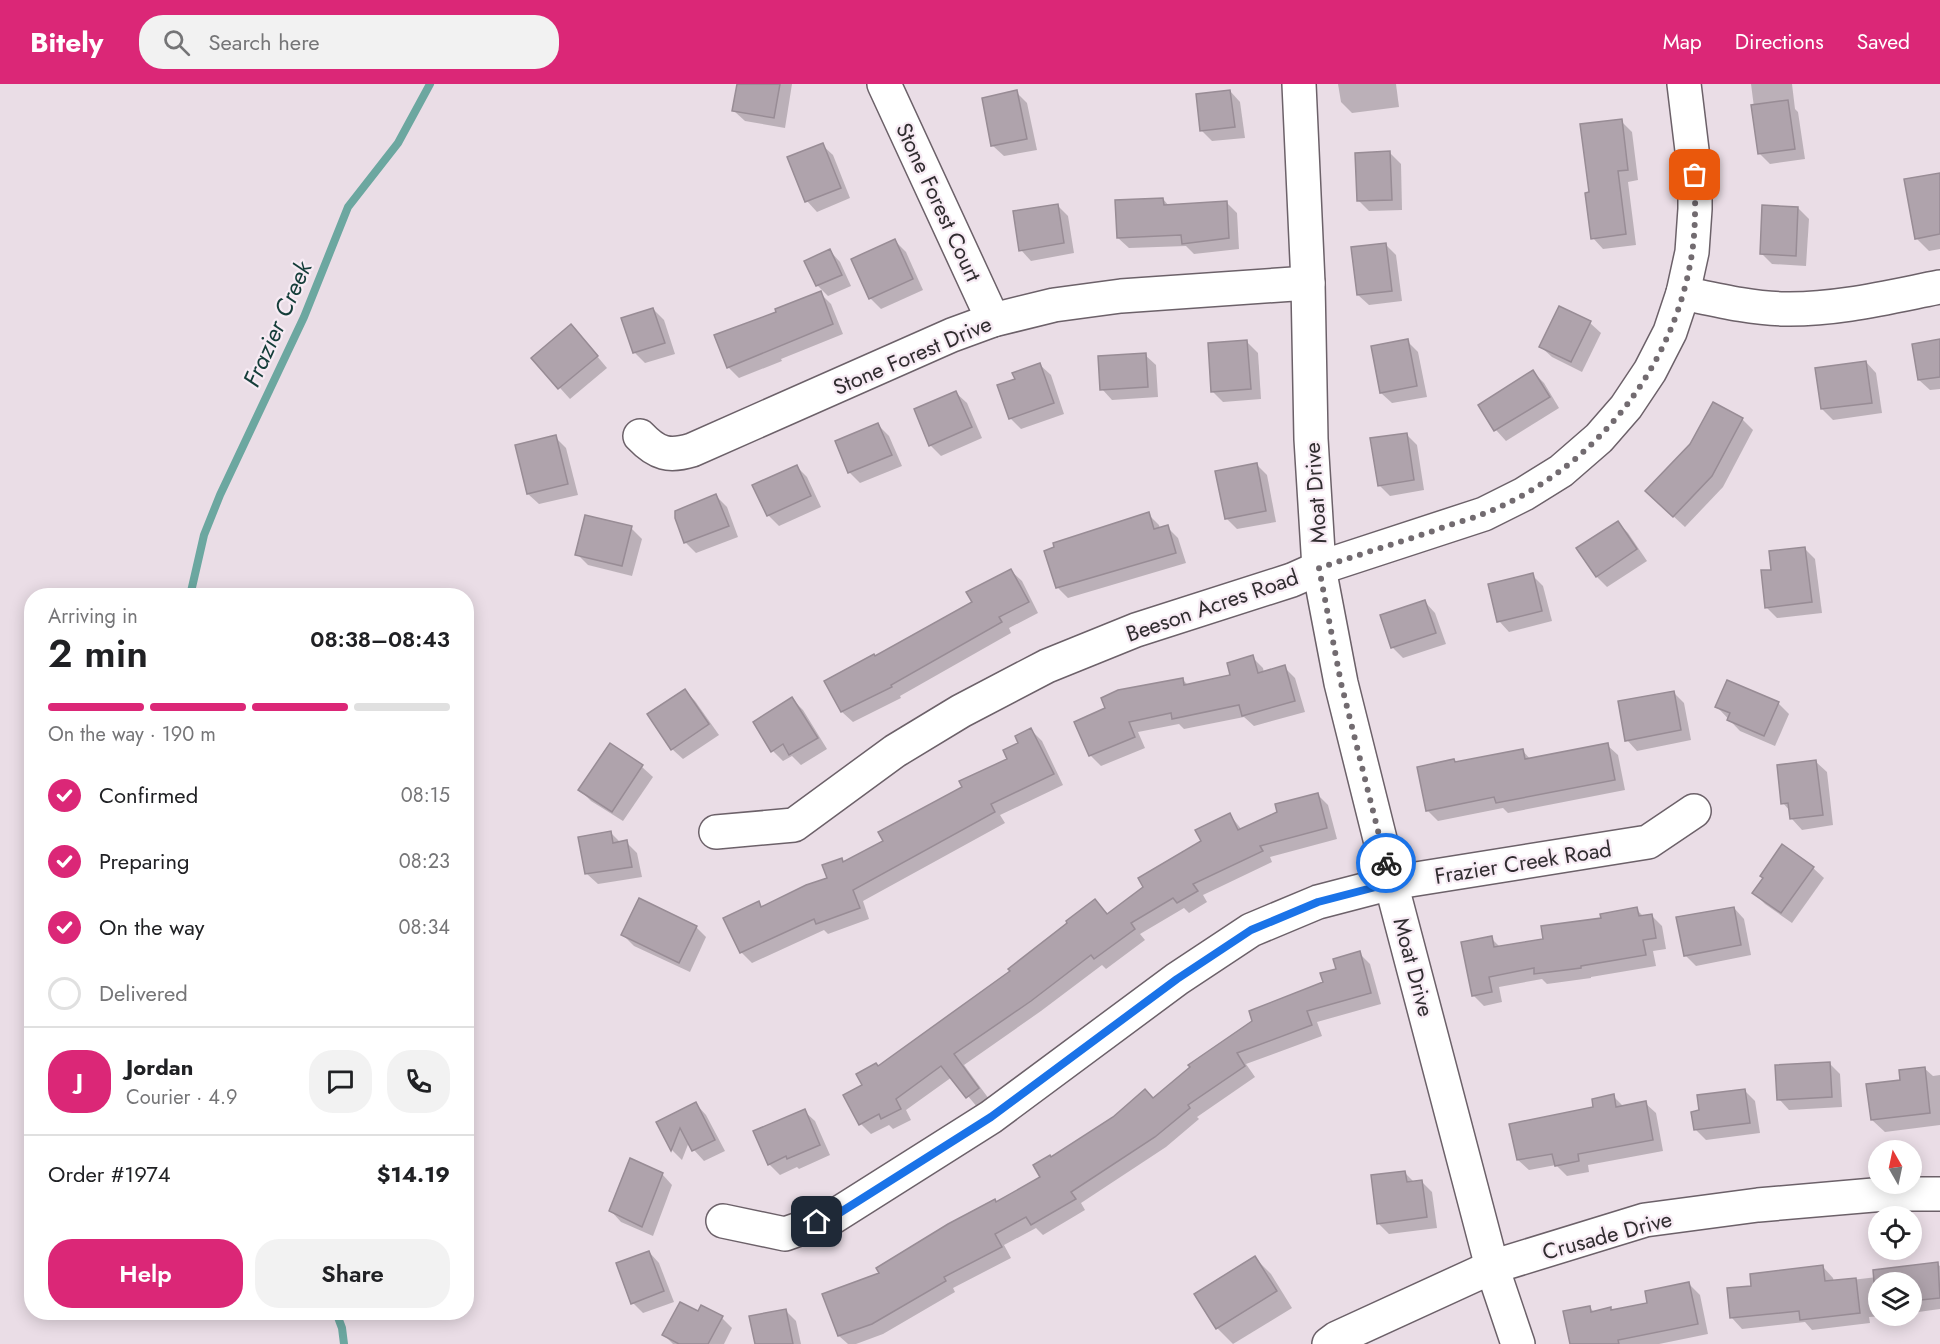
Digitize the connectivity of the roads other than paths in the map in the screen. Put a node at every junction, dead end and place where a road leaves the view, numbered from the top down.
1 (884, 84) edge
2 (1299, 84) edge
3 (1684, 84) edge
4 (1308, 283) junction
5 (1940, 287) edge
6 (1683, 293) junction
7 (993, 320) junction
8 (640, 436) dead end
9 (1319, 568) junction
10 (1694, 811) dead end
11 (716, 832) dead end
12 (1391, 883) junction
13 (1940, 1194) edge
14 (723, 1221) dead end
15 (1492, 1267) junction
16 (1329, 1344) edge
17 (1518, 1344) edge

1 - 7 street, Stone Forest Court
2 - 4 street, Moat Drive
3 - 6 street, Beeson Acres Road
4 - 7 street, Stone Forest Drive
4 - 9 street, Moat Drive
5 - 6 street
6 - 9 street, Beeson Acres Road
7 - 8 street, Stone Forest Drive
9 - 11 street, Beeson Acres Road
9 - 12 street, Moat Drive
10 - 12 street, Frazier Creek Road
12 - 14 street, Frazier Creek Road
12 - 15 street, Moat Drive
13 - 15 street, Crusade Drive
15 - 16 street, Crusade Drive
15 - 17 street, Moat Drive

